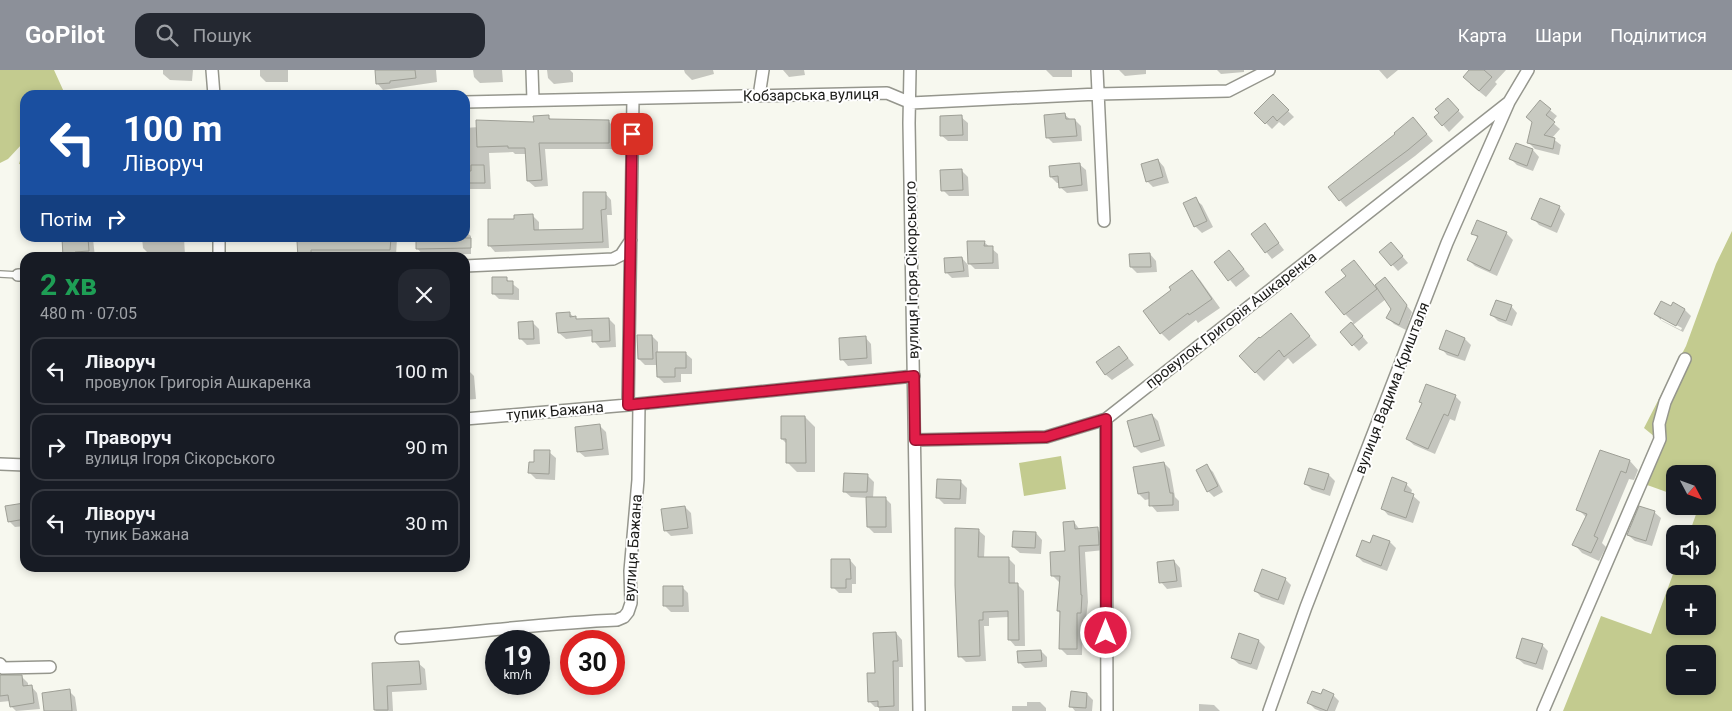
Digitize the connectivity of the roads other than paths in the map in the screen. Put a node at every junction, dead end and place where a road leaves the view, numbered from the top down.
1 (212, 70) edge
2 (532, 70) edge
3 (763, 70) edge
4 (910, 70) edge
5 (1097, 70) edge
6 (1269, 70) edge
7 (1528, 70) edge
8 (214, 90) edge
9 (1098, 94) junction
10 (759, 96) junction
11 (633, 99) junction
12 (532, 100) junction
13 (470, 102) edge
14 (1508, 102) junction
15 (911, 103) junction
16 (1104, 221) dead end
17 (631, 240) junction
18 (470, 266) edge
19 (0, 274) edge
20 (20, 275) edge
21 (1684, 359) dead end
22 (914, 376) junction
23 (633, 404) junction
24 (470, 419) edge
25 (1106, 419) junction
26 (915, 440) junction
27 (0, 464) edge
28 (20, 465) edge
29 (401, 638) dead end
30 (0, 664) edge
31 (50, 667) dead end
32 (919, 711) edge
33 (1106, 711) edge
34 (1269, 711) edge
35 (1543, 711) edge

1 - 8 street
2 - 12 street
3 - 10 street
4 - 15 street, вулиця Ігоря Сікорського
5 - 9 street
6 - 9 street, Кобзарська вулиця
7 - 14 street, вулиця Вадима Кришталя
9 - 15 street, Кобзарська вулиця
9 - 16 street
10 - 11 street, Кобзарська вулиця
10 - 15 street, Кобзарська вулиця
11 - 12 street, Кобзарська вулиця
11 - 17 street, вулиця Бажана
12 - 13 street, Кобзарська вулиця
14 - 25 street, провулок Григорія Ашкаренка
14 - 34 street, вулиця Вадима Кришталя
15 - 22 street, вулиця Ігоря Сікорського
17 - 18 street
17 - 23 street, вулиця Бажана
19 - 20 lane
21 - 35 street
22 - 23 street, тупик Бажана
22 - 26 street, вулиця Ігоря Сікорського
23 - 24 street, тупик Бажана
23 - 29 street, вулиця Бажана
25 - 26 street, провулок Григорія Ашкаренка
25 - 33 street
26 - 32 street, вулиця Ігоря Сікорського
27 - 28 street
30 - 31 street

